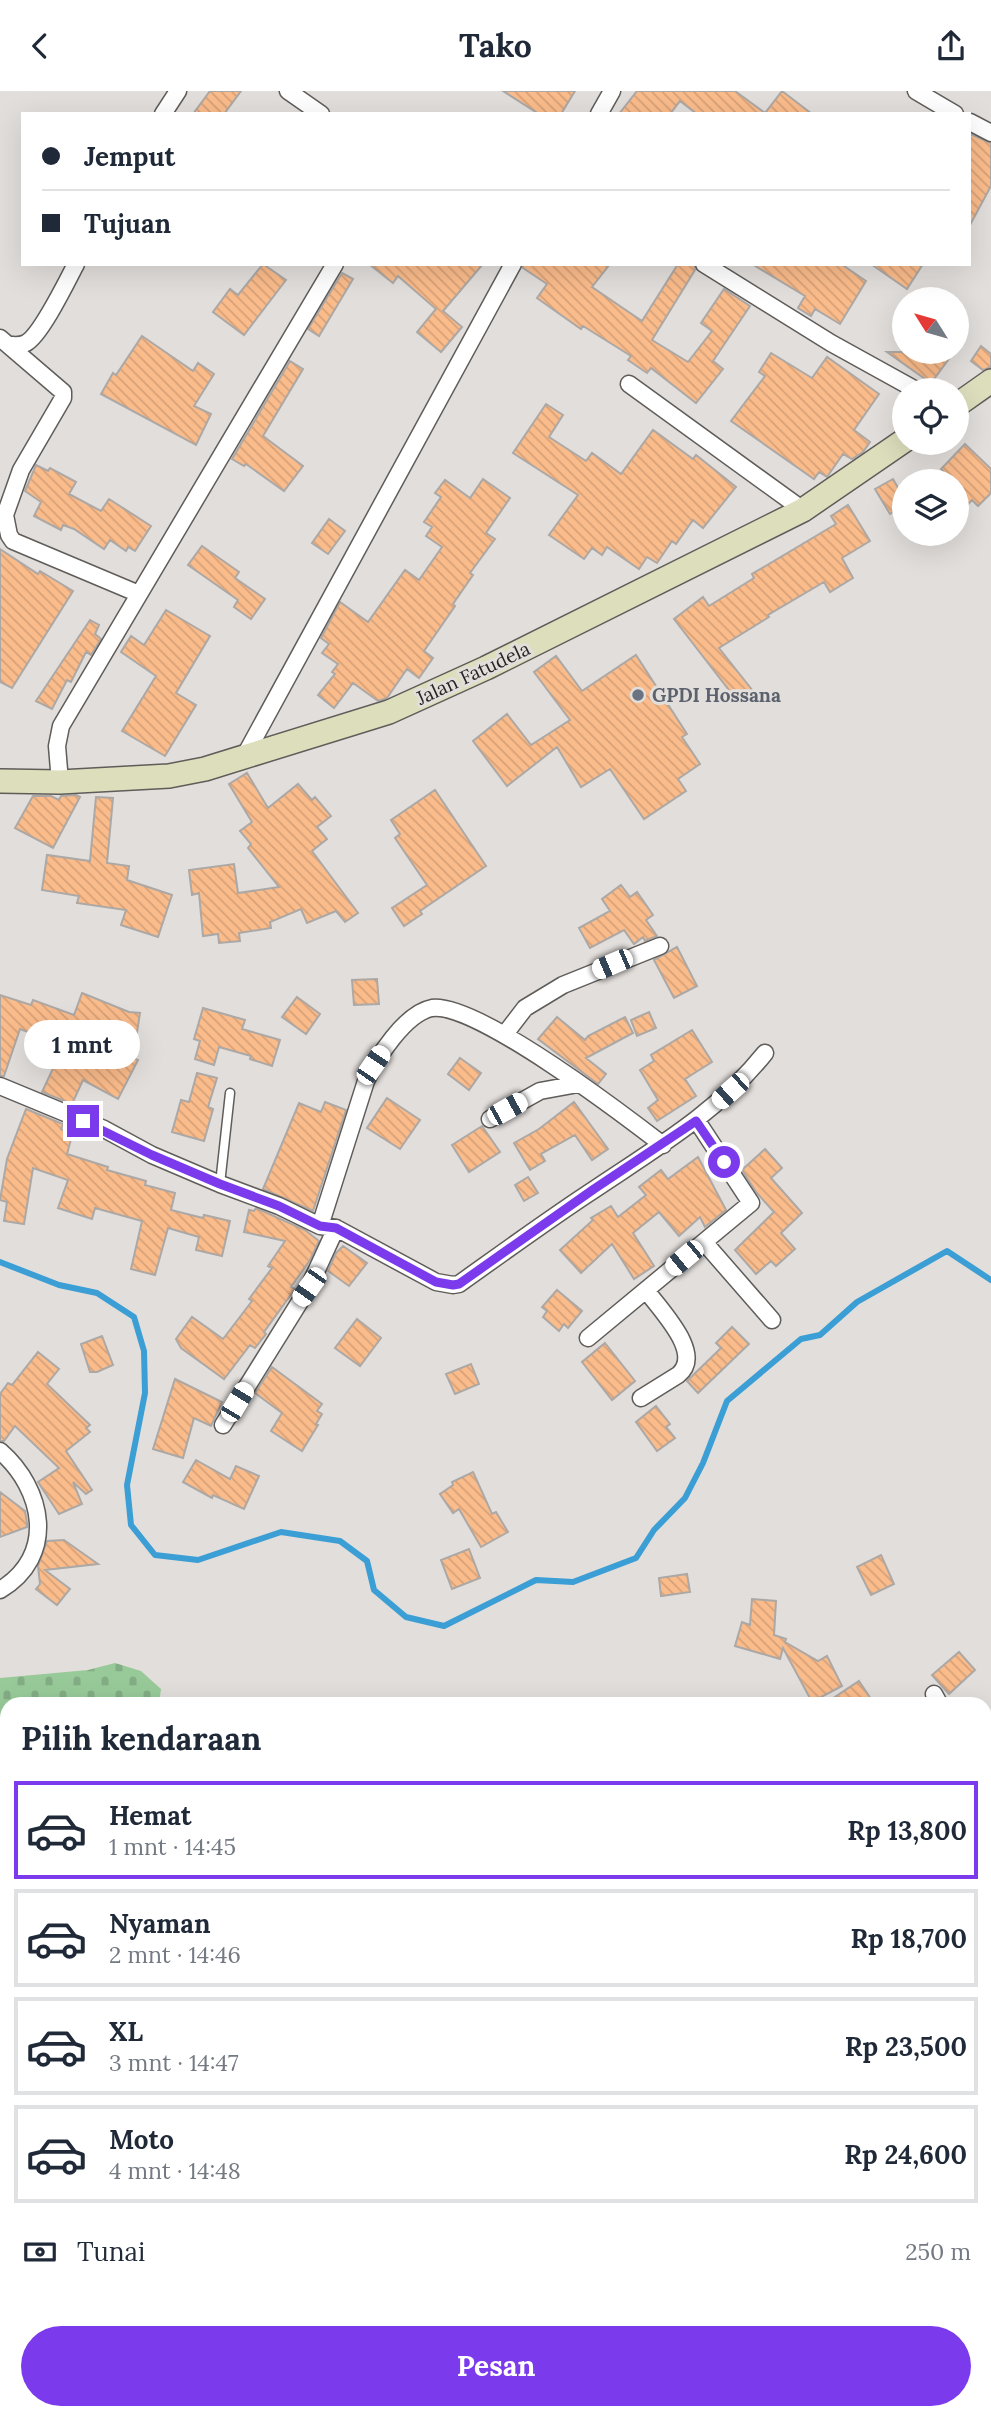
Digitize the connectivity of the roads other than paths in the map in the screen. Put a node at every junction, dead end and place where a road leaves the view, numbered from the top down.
1 (178, 91) edge
2 (288, 91) edge
3 (612, 91) edge
4 (916, 91) edge
5 (164, 112) edge
6 (317, 112) edge
7 (600, 112) edge
8 (952, 112) edge
9 (971, 123) edge
10 (991, 133) edge
11 (75, 266) edge
12 (334, 266) edge
13 (512, 266) edge
14 (707, 266) edge
15 (5, 342) edge
16 (894, 378) edge
17 (991, 381) edge
18 (629, 384) dead end
19 (969, 397) edge
20 (892, 449) edge
21 (803, 510) junction
22 (139, 594) junction
23 (244, 757) junction
24 (0, 781) edge
25 (60, 782) junction
26 (660, 946) dead end
27 (505, 1034) junction
28 (765, 1053) dead end
29 (578, 1084) junction
30 (0, 1086) edge
31 (230, 1093) dead end
32 (490, 1119) dead end
33 (696, 1121) junction
34 (663, 1145) junction
35 (220, 1184) junction
36 (328, 1227) junction
37 (704, 1242) junction
38 (646, 1290) junction
39 (772, 1320) dead end
40 (588, 1338) dead end
41 (641, 1398) dead end
42 (223, 1425) dead end
43 (0, 1451) edge
44 (0, 1590) edge

1 - 5 street
2 - 6 street
3 - 7 street
4 - 8 street
9 - 10 street
11 - 15 street
12 - 22 street
13 - 23 street
14 - 16 street
15 - 22 street
17 - 19 street
18 - 21 street
20 - 21 street, Jalan Fatudela
21 - 23 street, Jalan Fatudela
22 - 25 street
23 - 25 street, Jalan Fatudela
24 - 25 street, Jalan Fatudela
26 - 27 street
27 - 29 street
27 - 36 street
28 - 33 street
29 - 32 street
29 - 34 street
30 - 35 street
31 - 35 lane
33 - 34 street
33 - 37 street
34 - 36 street
35 - 36 street
36 - 42 street
37 - 38 street
37 - 39 street
38 - 40 street
38 - 41 street
43 - 44 street

